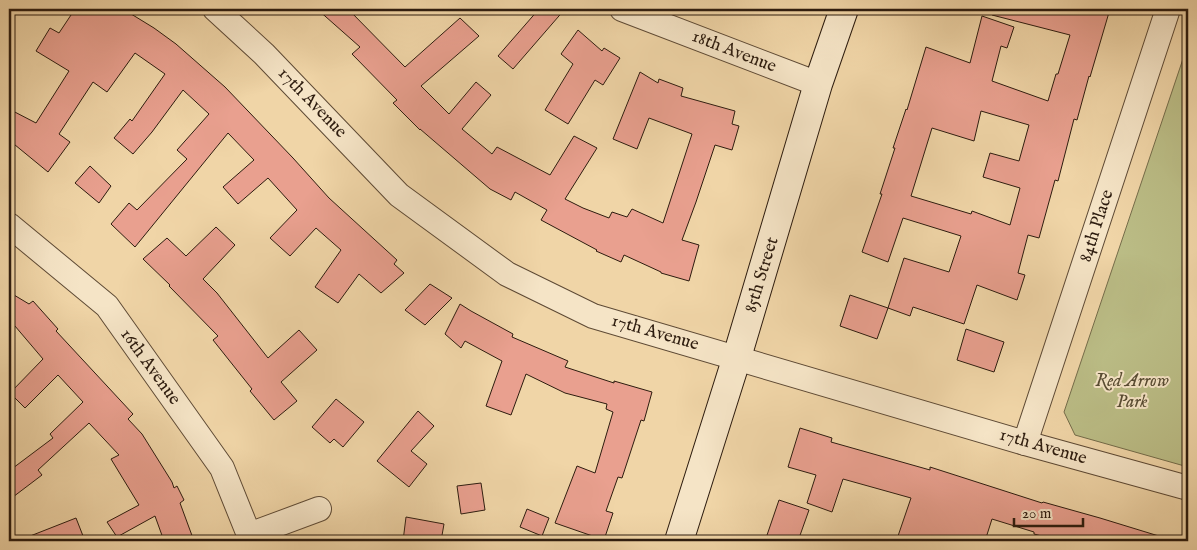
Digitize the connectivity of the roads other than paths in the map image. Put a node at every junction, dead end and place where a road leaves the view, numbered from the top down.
1 (214, 9) edge
2 (622, 9) edge
3 (844, 9) edge
4 (1168, 9) edge
5 (818, 84) junction
6 (9, 225) edge
7 (737, 358) junction
8 (1025, 443) junction
9 (1188, 488) edge
10 (319, 509) dead end
11 (250, 538) edge
12 (679, 541) edge

1 - 7 street, 17th Avenue
2 - 5 street, 18th Avenue
3 - 5 street, 85th Street
4 - 8 street, 84th Place
5 - 7 street, 85th Street
6 - 11 street, 16th Avenue
7 - 8 street, 17th Avenue
7 - 12 street, 85th Street
8 - 9 street, 17th Avenue
10 - 11 street

